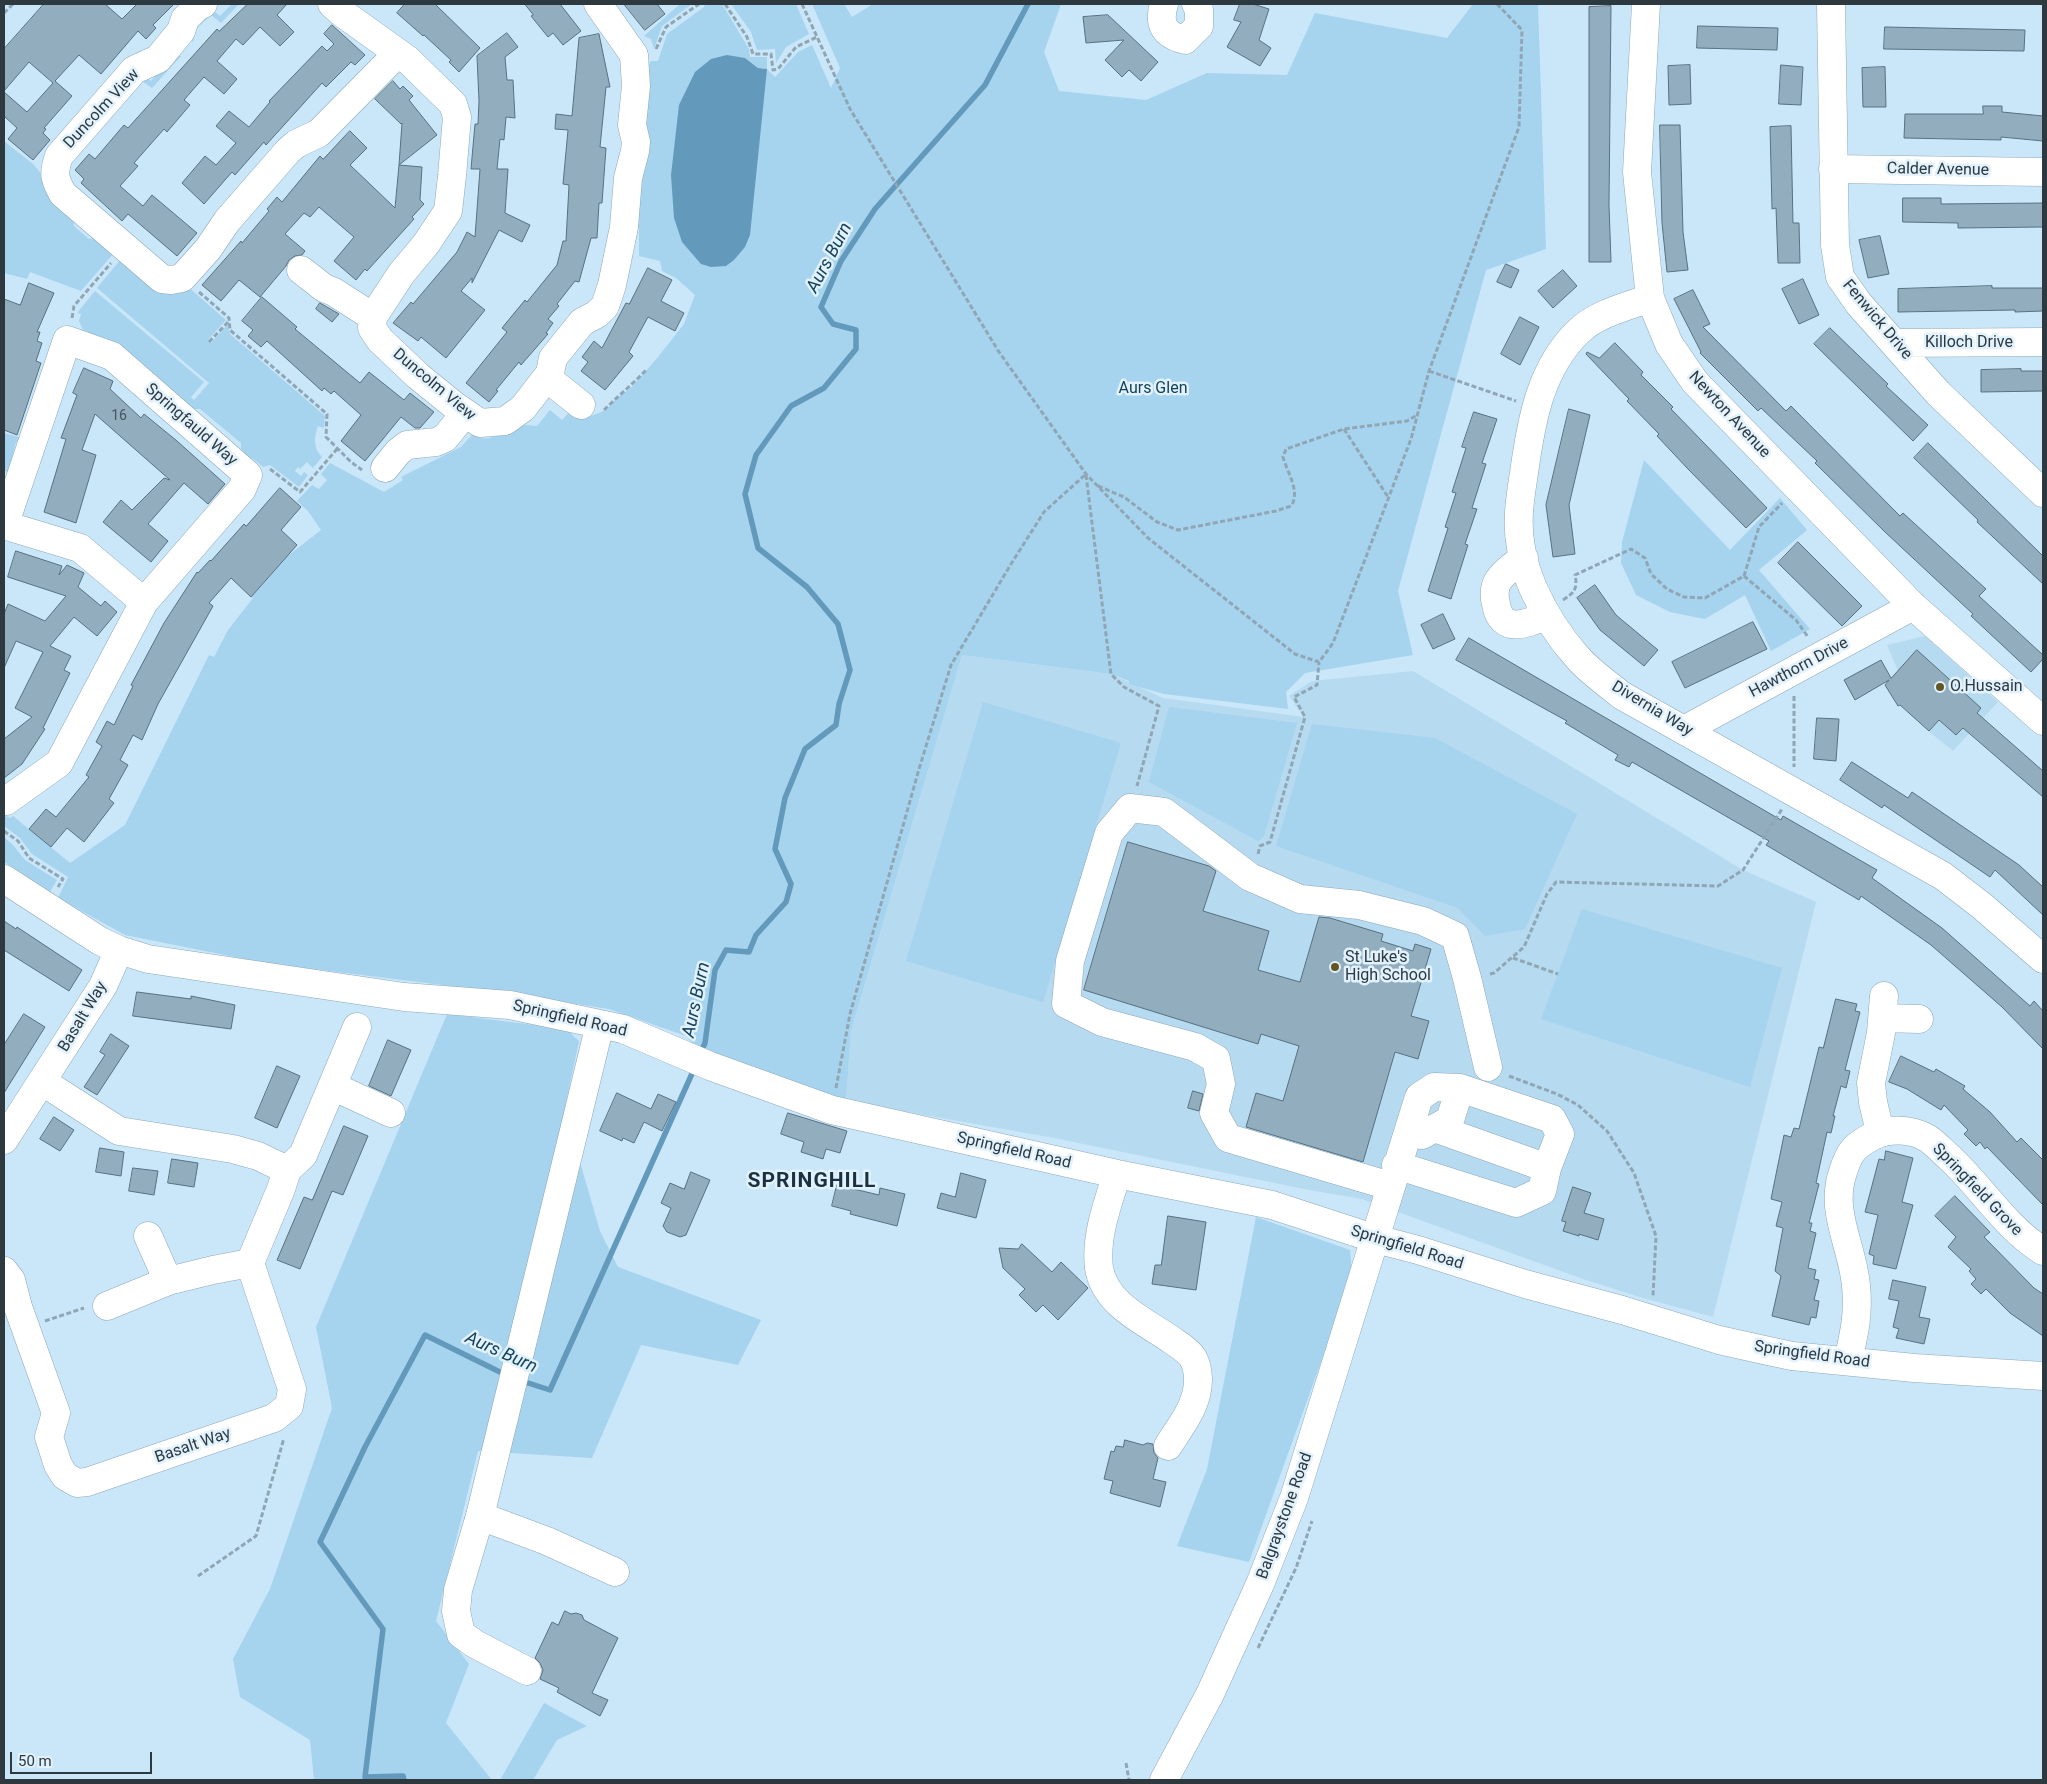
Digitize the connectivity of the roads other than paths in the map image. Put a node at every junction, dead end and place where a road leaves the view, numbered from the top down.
1 (203, 4) edge
2 (332, 4) edge
3 (598, 4) edge
4 (1164, 4) edge
5 (1196, 4) edge
6 (1646, 4) edge
7 (1831, 4) edge
8 (398, 53) junction
9 (1833, 169) junction
10 (2043, 172) edge
11 (301, 270) dead end
12 (1650, 298) junction
13 (373, 316) junction
14 (2043, 342) edge
15 (1895, 343) junction
16 (547, 378) junction
17 (582, 405) road end
18 (465, 413) junction
19 (376, 470) road end
20 (2043, 493) edge
21 (4, 525) edge
22 (1524, 558) junction
23 (144, 602) junction
24 (1913, 606) junction
25 (1546, 613) junction
26 (2043, 721) edge
27 (1684, 730) junction
28 (4, 799) edge
29 (4, 880) edge
30 (119, 950) junction
31 (2043, 959) edge
32 (1919, 1019) dead end
33 (600, 1024) junction
34 (357, 1026) dead end
35 (1488, 1067) road end
36 (43, 1082) junction
37 (332, 1086) junction
38 (1460, 1088) junction
39 (12, 1109) edge
40 (391, 1113) dead end
41 (1435, 1128) junction
42 (1880, 1132) junction
43 (1406, 1136) junction
44 (4, 1140) edge
45 (1547, 1168) junction
46 (287, 1170) junction
47 (1117, 1174) junction
48 (1393, 1176) junction
49 (148, 1236) dead end
50 (1376, 1239) junction
51 (2043, 1251) edge
52 (250, 1264) junction
53 (4, 1271) edge
54 (168, 1281) junction
55 (107, 1306) road end
56 (16, 1316) edge
57 (1848, 1361) junction
58 (2043, 1376) edge
59 (1168, 1446) dead end
60 (480, 1516) junction
61 (615, 1572) dead end
62 (527, 1671) dead end
63 (1164, 1780) edge

1 - 8 street, Duncolm View
2 - 8 street
3 - 16 street, Duncolm View
4 - 5 street
6 - 12 street, Newton Avenue
7 - 9 street, Fenwick Drive
8 - 13 street
9 - 10 street, Calder Avenue
9 - 15 street, Fenwick Drive
11 - 13 street
12 - 22 street, Divernia Way
12 - 24 street, Newton Avenue
13 - 18 street, Duncolm View
14 - 15 street, Killoch Drive
15 - 20 street, Fenwick Drive
16 - 17 street
16 - 18 street, Duncolm View
18 - 19 street
21 - 23 street
21 - 23 street, Springfauld Way
22 - 25 street, Divernia Way
22 - 25 street
23 - 28 street, Springfauld Way
24 - 26 street, Newton Avenue
24 - 27 street, Hawthorn Drive
25 - 27 street, Divernia Way
27 - 31 street, Divernia Way
29 - 30 street, Springfield Road
30 - 33 street, Springfield Road
30 - 36 street, Basalt Way
32 - 42 street
33 - 47 street, Springfield Road
33 - 60 street
34 - 37 street
35 - 48 street
36 - 39 street, Basalt Way
36 - 46 street
37 - 40 street
37 - 46 street
38 - 41 street
38 - 43 street, Balgraystone Road
38 - 45 street, Balgraystone Road
39 - 44 street, Basalt Way
41 - 43 street
41 - 45 street
42 - 51 street, Springfield Grove
42 - 57 street
43 - 48 street, Balgraystone Road
45 - 48 street, Balgraystone Road
46 - 52 street
47 - 50 street, Springfield Road
47 - 59 street
48 - 50 street, Balgraystone Road
49 - 54 street
50 - 57 street, Springfield Road
50 - 63 street, Balgraystone Road
52 - 54 street
52 - 56 street, Basalt Way
53 - 56 street, Basalt Way
54 - 55 street
57 - 58 street, Springfield Road
60 - 61 street
60 - 62 street

